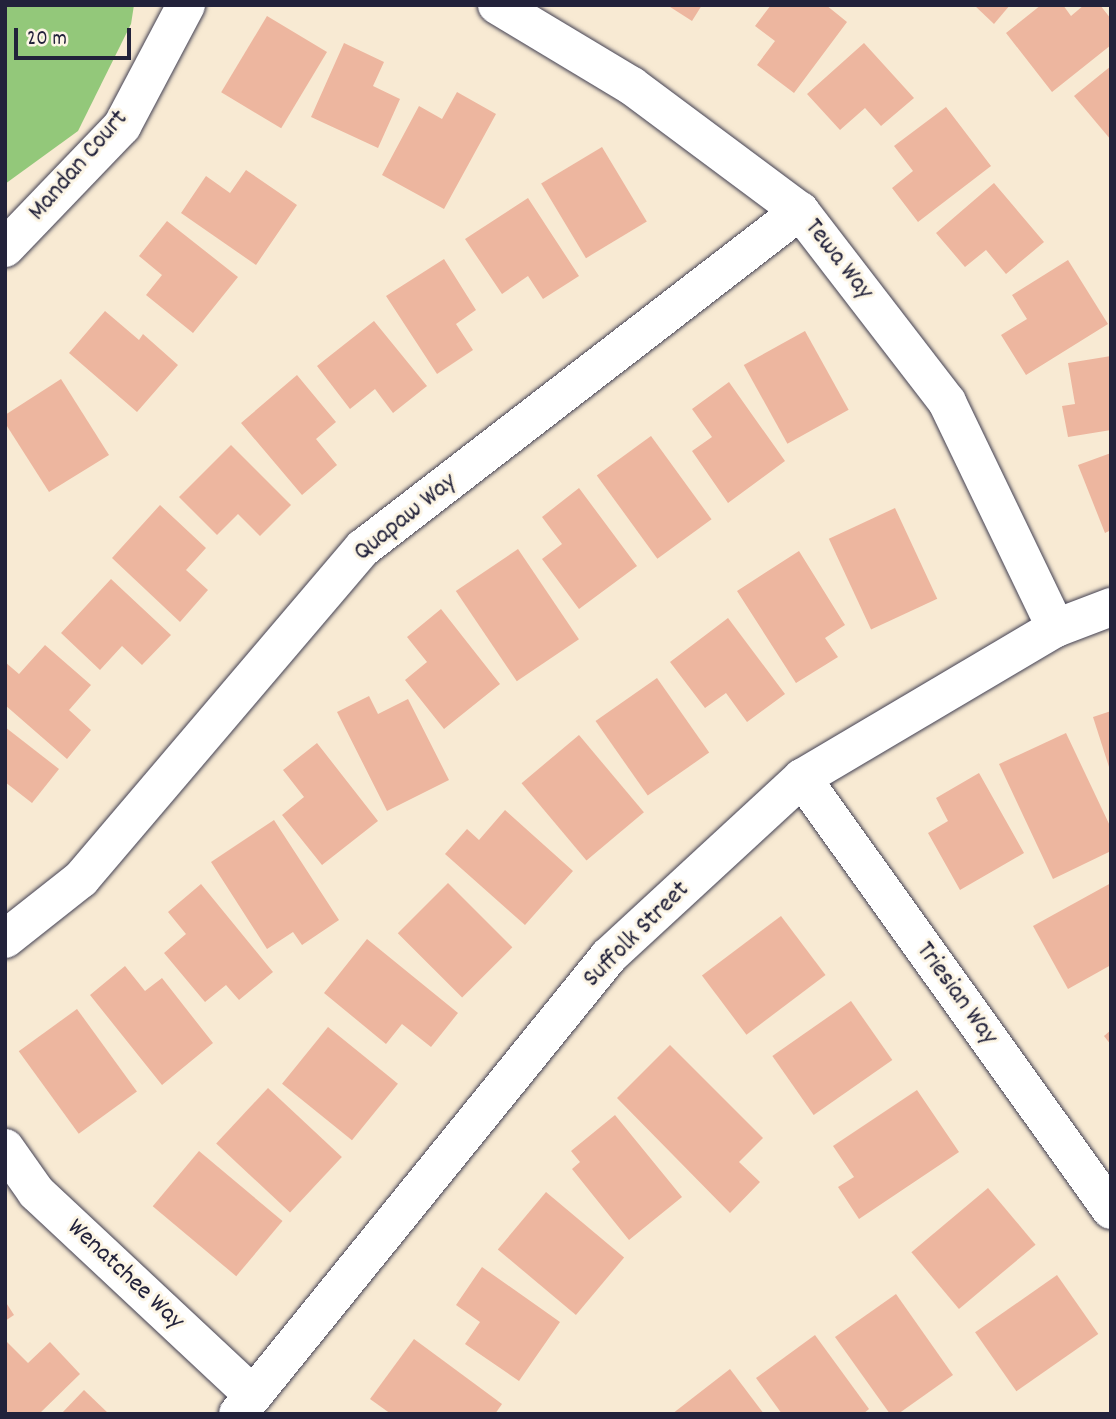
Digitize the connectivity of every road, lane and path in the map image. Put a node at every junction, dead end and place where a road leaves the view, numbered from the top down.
1 (186, 5) edge
2 (497, 5) edge
3 (800, 211) junction
4 (5, 248) edge
5 (1111, 607) edge
6 (1056, 628) junction
7 (802, 778) junction
8 (5, 939) edge
9 (5, 1148) edge
10 (1111, 1210) edge
11 (246, 1405) edge

1 - 4 street, Mandan Court
2 - 3 street, Tewa Way
3 - 6 street, Tewa Way
3 - 8 street, Quapaw Way
5 - 6 street, Suffolk Street
6 - 7 street, Suffolk Street
7 - 10 street, Triesian Way
7 - 11 street, Suffolk Street
9 - 11 street, Wenatchee Way

